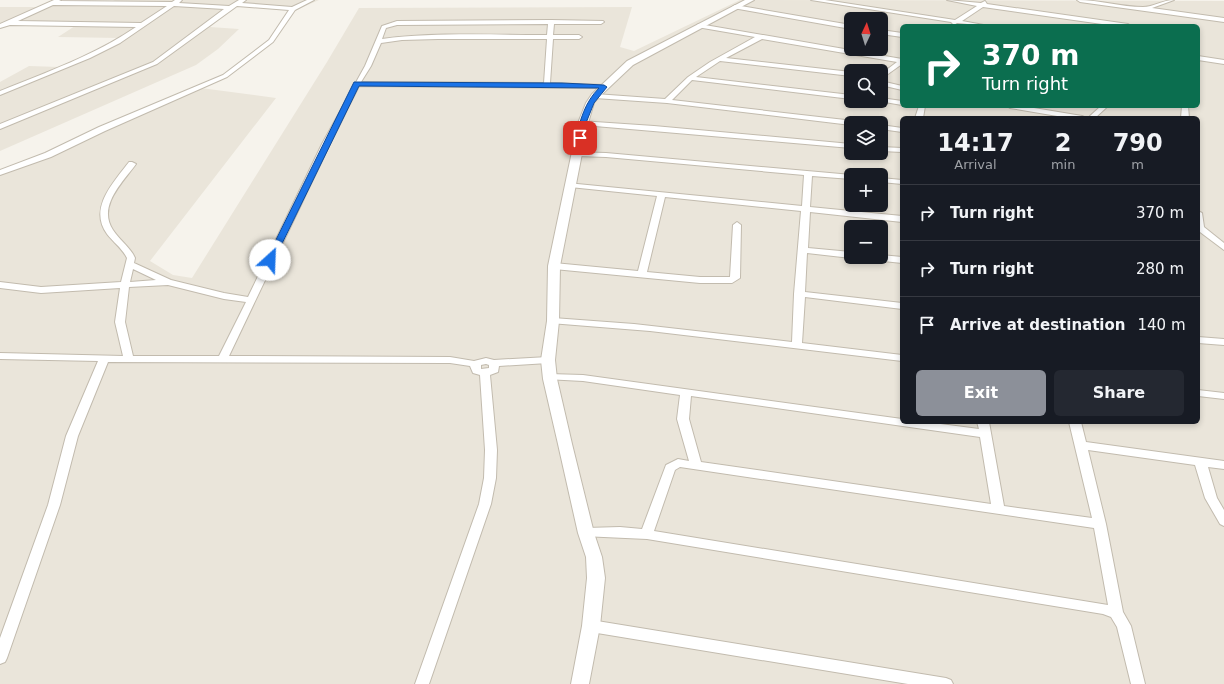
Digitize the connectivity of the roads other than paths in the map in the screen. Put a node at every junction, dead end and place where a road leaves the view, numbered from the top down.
1 (58, 0) edge
2 (119, 0) edge
3 (179, 0) edge
4 (312, 0) edge
5 (750, 0) edge
6 (814, 0) edge
7 (950, 0) edge
8 (990, 0) edge
9 (1080, 0) edge
10 (1171, 0) edge
11 (240, 2) edge
12 (51, 3) junction
13 (113, 3) junction
14 (173, 4) junction
15 (982, 4) junction
16 (229, 8) junction
17 (293, 8) junction
18 (735, 8) junction
19 (1146, 9) junction
20 (1224, 20) edge
21 (551, 22) junction
22 (601, 22) dead end
23 (956, 22) junction
24 (10, 23) junction
25 (953, 24) edge
26 (971, 24) edge
27 (1115, 24) edge
28 (143, 25) junction
29 (0, 26) edge
30 (699, 26) junction
31 (844, 26) edge
32 (888, 33) edge
33 (900, 35) edge
34 (550, 37) junction
35 (579, 37) dead end
36 (760, 37) junction
37 (379, 41) junction
38 (1200, 58) edge
39 (720, 59) junction
40 (900, 61) edge
41 (1224, 62) edge
42 (900, 63) edge
43 (888, 72) edge
44 (844, 73) edge
45 (690, 78) junction
46 (357, 84) junction
47 (547, 85) junction
48 (888, 85) edge
49 (604, 87) junction
50 (900, 88) edge
51 (0, 93) edge
52 (595, 96) junction
53 (844, 96) edge
54 (667, 101) junction
55 (888, 101) edge
56 (900, 103) edge
57 (1022, 108) edge
58 (1103, 108) edge
59 (1070, 116) edge
60 (1093, 116) edge
61 (844, 122) edge
62 (583, 123) junction
63 (0, 127) edge
64 (888, 128) edge
65 (900, 130) edge
66 (844, 145) edge
67 (888, 149) edge
68 (900, 150) edge
69 (577, 154) junction
70 (132, 164) dead end
71 (0, 173) edge
72 (808, 173) junction
73 (844, 176) edge
74 (888, 181) edge
75 (900, 182) edge
76 (570, 185) junction
77 (662, 194) junction
78 (804, 209) junction
79 (900, 219) edge
80 (737, 225) dead end
81 (1200, 230) edge
82 (1224, 247) edge
83 (802, 250) junction
84 (844, 254) edge
85 (888, 258) edge
86 (900, 260) edge
87 (130, 264) junction
88 (554, 266) junction
89 (642, 275) junction
90 (168, 282) junction
91 (125, 284) junction
92 (0, 285) edge
93 (800, 294) junction
94 (251, 300) junction
95 (900, 306) edge
96 (553, 321) junction
97 (1200, 340) edge
98 (1224, 342) edge
99 (797, 344) junction
100 (0, 356) edge
101 (104, 358) junction
102 (900, 358) edge
103 (130, 359) junction
104 (223, 359) junction
105 (548, 360) junction
106 (481, 368) junction
107 (549, 377) junction
108 (686, 392) junction
109 (1200, 393) edge
110 (1224, 396) edge
111 (900, 422) edge
112 (914, 424) edge
113 (983, 424) edge
114 (1076, 424) edge
115 (985, 434) junction
116 (1081, 445) junction
117 (1200, 462) junction
118 (696, 464) junction
119 (1224, 465) edge
120 (998, 509) junction
121 (1224, 521) edge
122 (1100, 524) junction
123 (586, 533) junction
124 (647, 534) junction
125 (1116, 613) junction
126 (591, 626) junction
127 (0, 658) edge
128 (422, 684) edge
129 (580, 684) edge
130 (946, 684) edge
131 (1138, 684) edge

1 - 12 street
2 - 13 street
3 - 14 street
4 - 17 street
5 - 18 street
6 - 23 street
7 - 15 street
8 - 15 street
9 - 19 street
10 - 19 street
11 - 16 street
11 - 17 street
12 - 13 street
12 - 24 street
13 - 14 street
14 - 16 street
14 - 28 street
15 - 23 street
15 - 27 street
16 - 63 street
17 - 71 street
18 - 30 street
18 - 31 street
19 - 20 street
21 - 22 street
21 - 34 street
21 - 37 street
23 - 25 street
23 - 26 street
24 - 28 street
24 - 29 street
28 - 51 street
30 - 36 street
30 - 49 street
32 - 33 street
34 - 35 street
34 - 37 street
34 - 47 street
36 - 39 street
36 - 40 street
37 - 46 street
38 - 41 street
39 - 44 street
39 - 45 street
42 - 43 street
45 - 53 street
45 - 54 street
46 - 47 street
46 - 94 street
47 - 49 street
48 - 50 street
49 - 52 street
52 - 54 street
52 - 62 street
54 - 61 street
55 - 56 street
57 - 59 street
58 - 60 street
62 - 66 street
62 - 69 street
64 - 65 street
67 - 68 street
69 - 72 street
69 - 76 street
70 - 87 street
72 - 73 street
72 - 78 street
74 - 75 street
76 - 77 street
76 - 88 street
77 - 78 street
77 - 89 street
78 - 79 street
78 - 83 street
80 - 89 street
81 - 82 street
83 - 84 street
83 - 93 street
85 - 86 street
87 - 90 street
87 - 91 street
88 - 89 street
88 - 96 street
90 - 91 street
90 - 94 street
91 - 92 street
91 - 103 street
93 - 95 street
93 - 99 street
94 - 104 street
96 - 99 street
96 - 105 street
97 - 98 street
99 - 102 street
100 - 101 street
101 - 103 street
101 - 127 street
103 - 104 street
104 - 106 street
105 - 106 street
105 - 107 street
106 - 128 street
107 - 108 street
107 - 123 street
108 - 111 street
108 - 118 street
109 - 110 street
112 - 115 street
113 - 115 street
114 - 116 street
115 - 120 street
116 - 117 street
116 - 122 street
117 - 119 street
117 - 121 street
118 - 120 street
118 - 124 street
120 - 122 street
122 - 125 street
123 - 124 street
123 - 126 street
124 - 125 street
125 - 131 street
126 - 129 street
126 - 130 street

